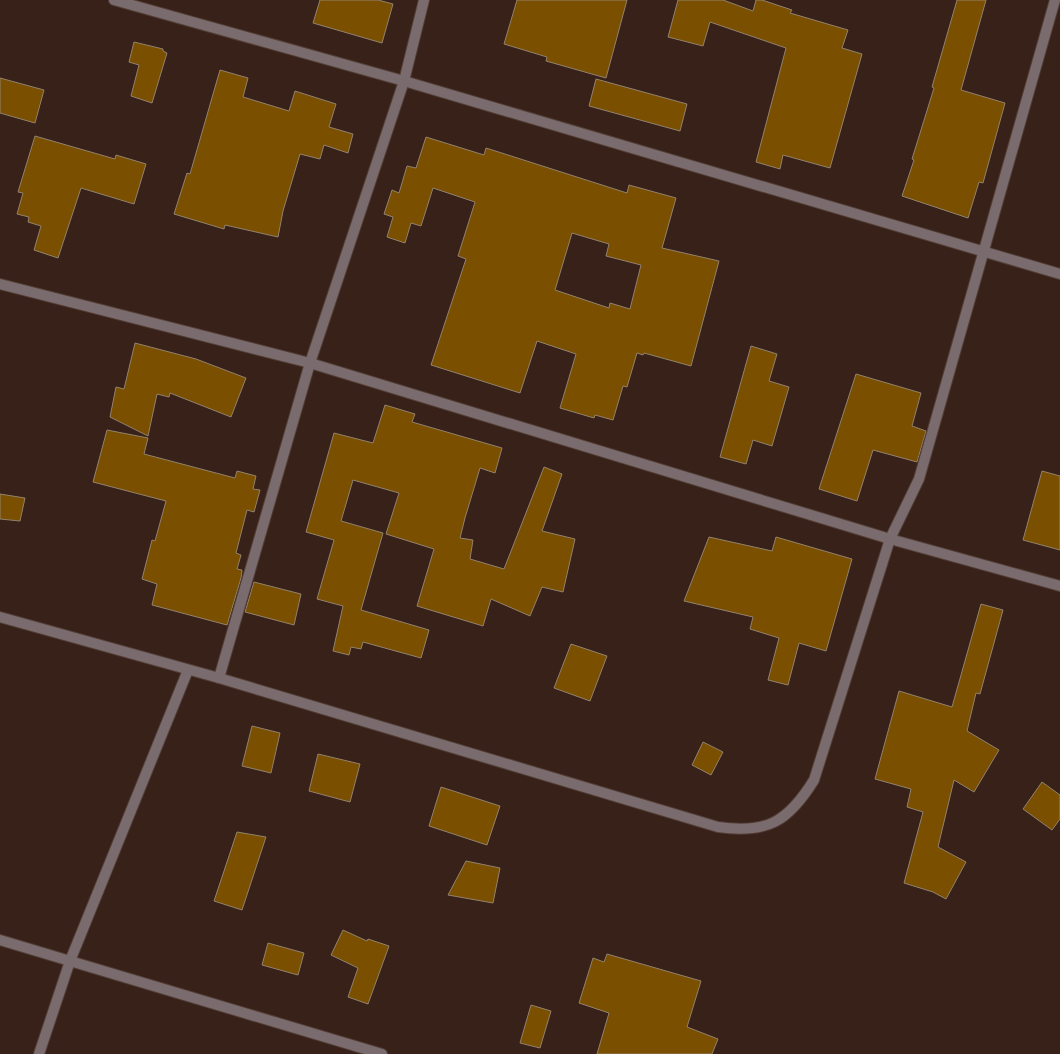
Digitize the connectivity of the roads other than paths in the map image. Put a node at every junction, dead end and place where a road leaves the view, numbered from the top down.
1 (114, 0) edge
2 (424, 0) edge
3 (1055, 0) edge
4 (404, 81) junction
5 (983, 252) junction
6 (1060, 274) edge
7 (0, 284) edge
8 (310, 363) junction
9 (890, 539) junction
10 (1060, 586) edge
11 (0, 617) edge
12 (188, 670) junction
13 (219, 678) junction
14 (0, 940) edge
15 (70, 961) junction
16 (39, 1054) edge
17 (382, 1054) edge

1 - 4 street
2 - 4 street
3 - 5 street
4 - 5 street
4 - 8 street
5 - 6 street
5 - 9 street
7 - 8 street
8 - 9 street
8 - 13 street
9 - 10 street
9 - 13 street
11 - 12 street
12 - 13 street
12 - 15 street
14 - 15 street
15 - 16 street
15 - 17 street

